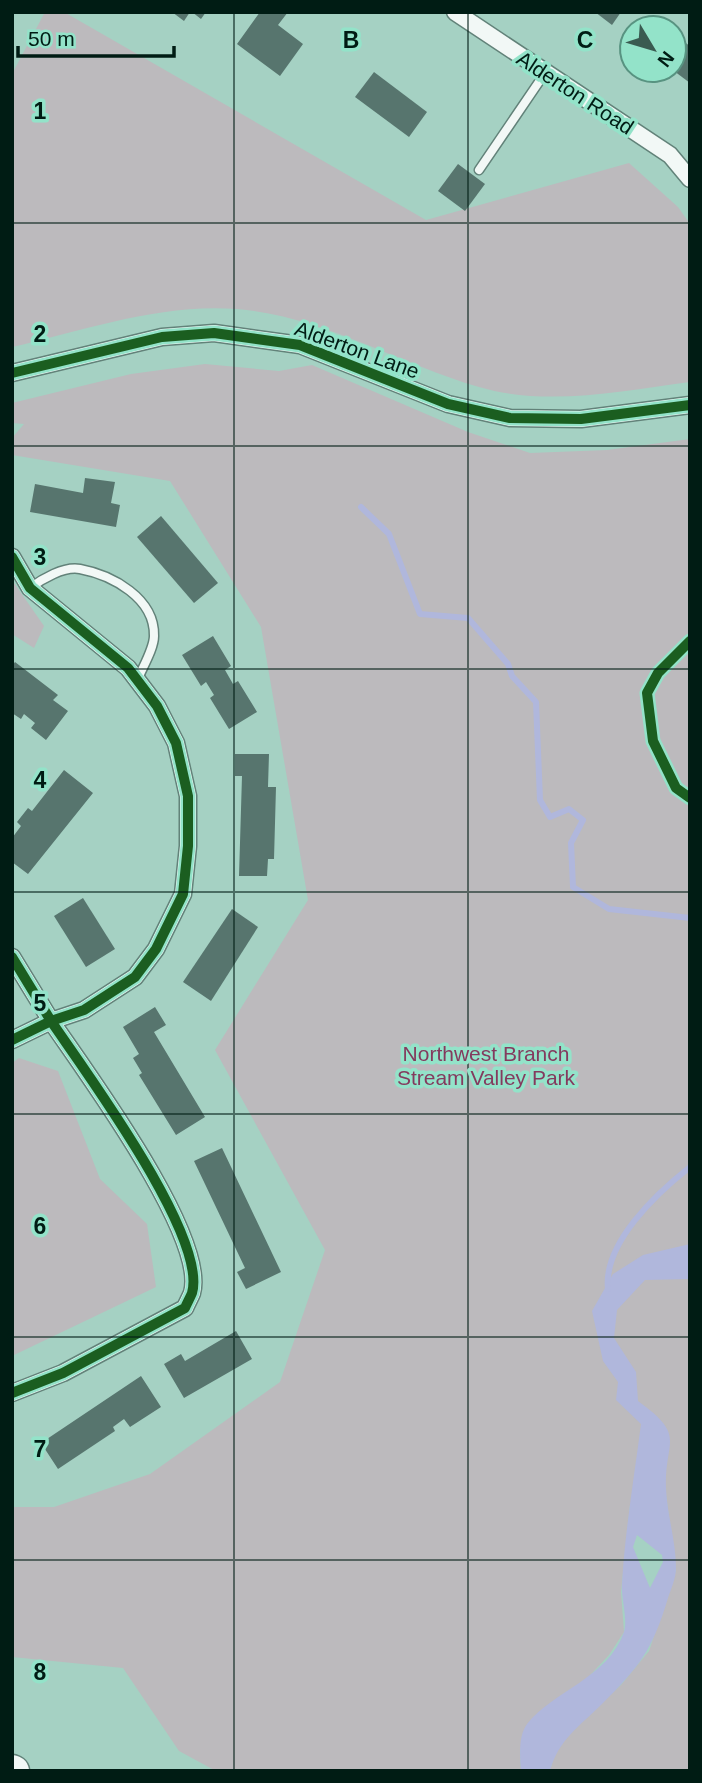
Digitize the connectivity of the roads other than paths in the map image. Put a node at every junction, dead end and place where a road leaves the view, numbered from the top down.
1 (455, 12) edge
2 (545, 74) junction
3 (479, 170) dead end
4 (690, 179) edge
5 (12, 373) edge
6 (690, 405) edge
7 (12, 557) edge
8 (30, 588) junction
9 (137, 681) junction
10 (12, 957) edge
11 (51, 1021) junction
12 (12, 1040) edge
13 (12, 1393) edge

1 - 2 street, Alderton Road
2 - 3 lane
2 - 4 street, Alderton Road
5 - 6 street, Alderton Lane
7 - 8 street
8 - 9 street
8 - 9 lane
9 - 11 street
10 - 11 street
11 - 12 street
11 - 13 street

